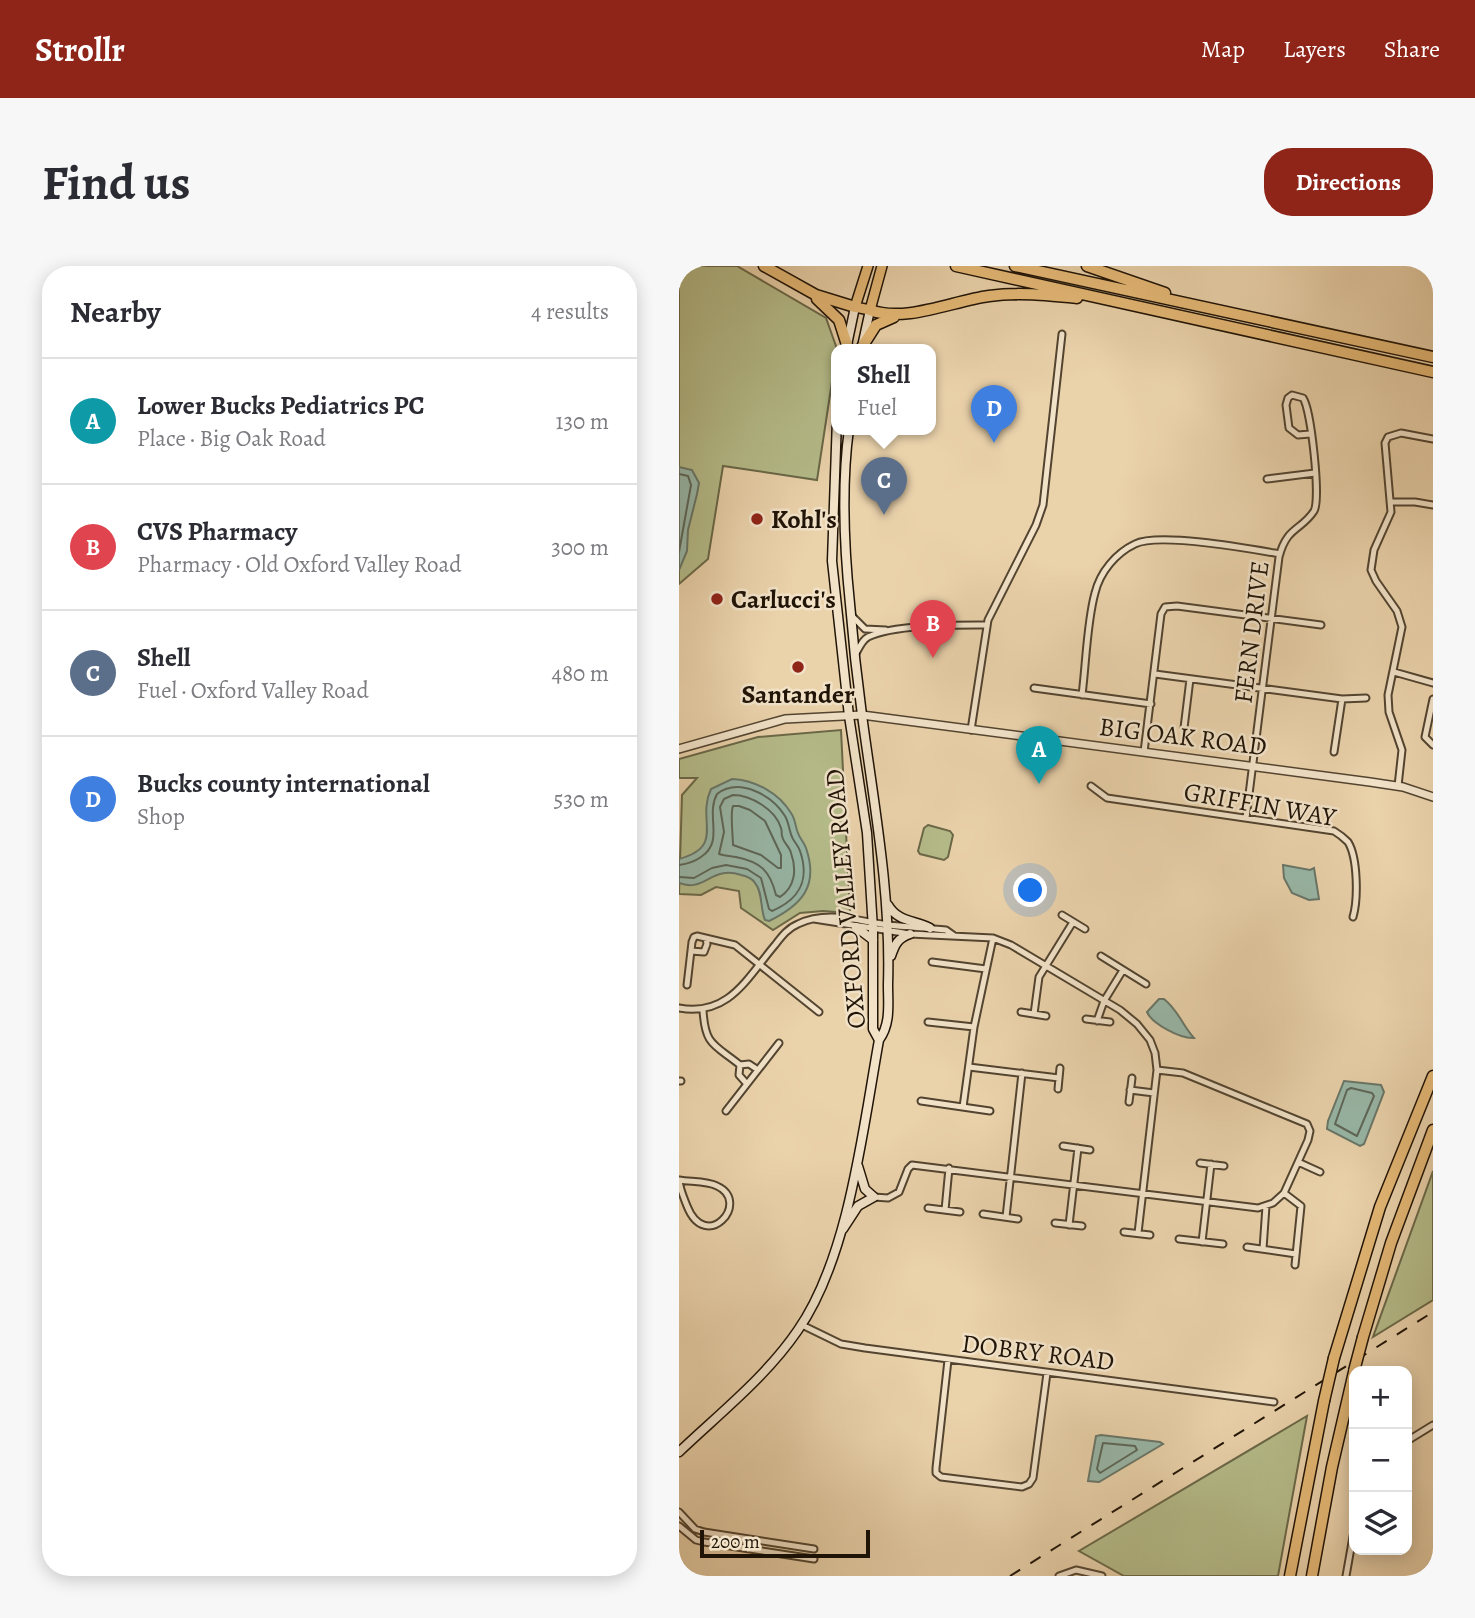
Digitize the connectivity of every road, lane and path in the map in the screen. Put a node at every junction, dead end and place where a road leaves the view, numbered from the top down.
1 (764, 266) edge
2 (868, 266) edge
3 (882, 266) edge
4 (956, 266) edge
5 (1015, 266) edge
6 (1087, 266) edge
7 (809, 292) junction
8 (1116, 303) junction
9 (855, 307) junction
10 (1212, 309) junction
11 (870, 310) junction
12 (901, 315) junction
13 (1062, 334) dead end
14 (847, 344) edge
15 (848, 344) edge
16 (863, 344) edge
17 (865, 344) edge
18 (1433, 357) edge
19 (1433, 372) edge
20 (1310, 434) junction
21 (836, 435) edge
22 (848, 435) edge
23 (1433, 439) edge
24 (1315, 473) junction
25 (1267, 479) dead end
26 (1391, 502) junction
27 (1433, 505) edge
28 (1280, 554) junction
29 (851, 615) junction
30 (1272, 619) junction
31 (987, 625) junction
32 (1321, 625) dead end
33 (896, 630) junction
34 (855, 655) junction
35 (1394, 672) junction
36 (1155, 674) junction
37 (1190, 679) junction
38 (1433, 682) edge
39 (1034, 688) dead end
40 (1263, 688) junction
41 (1082, 695) junction
42 (1366, 698) dead end
43 (1342, 699) junction
44 (1433, 699) edge
45 (1151, 704) junction
46 (862, 715) junction
47 (849, 716) junction
48 (1184, 727) dead end
49 (971, 730) junction
50 (1433, 745) edge
51 (679, 749) edge
52 (1144, 752) junction
53 (1334, 752) dead end
54 (1253, 766) junction
55 (1091, 786) dead end
56 (1398, 786) junction
57 (1433, 797) edge
58 (1246, 818) junction
59 (887, 903) junction
60 (1062, 915) dead end
61 (1353, 917) dead end
62 (814, 919) junction
63 (1073, 922) junction
64 (873, 926) junction
65 (856, 927) junction
66 (888, 928) junction
67 (930, 928) junction
68 (1085, 929) dead end
69 (910, 934) junction
70 (954, 935) junction
71 (706, 938) junction
72 (993, 938) junction
73 (873, 940) junction
74 (691, 951) junction
75 (1101, 957) dead end
76 (932, 962) dead end
77 (759, 963) junction
78 (889, 966) junction
79 (1046, 966) junction
80 (986, 969) junction
81 (1123, 970) junction
82 (1146, 984) dead end
83 (687, 985) dead end
84 (1104, 1001) junction
85 (679, 1008) edge
86 (703, 1010) junction
87 (818, 1012) dead end
88 (1021, 1012) dead end
89 (1034, 1014) junction
90 (1046, 1016) dead end
91 (1086, 1019) dead end
92 (1097, 1021) junction
93 (928, 1022) dead end
94 (1110, 1022) dead end
95 (974, 1027) junction
96 (879, 1040) junction
97 (779, 1044) dead end
98 (740, 1065) junction
99 (969, 1067) junction
100 (1061, 1068) dead end
101 (758, 1070) junction
102 (1157, 1070) junction
103 (1022, 1073) junction
104 (1433, 1076) edge
105 (1059, 1078) junction
106 (1132, 1078) dead end
107 (747, 1084) junction
108 (1058, 1089) dead end
109 (1130, 1090) junction
110 (1154, 1093) junction
111 (921, 1101) dead end
112 (1129, 1102) dead end
113 (963, 1107) junction
114 (726, 1111) dead end
115 (990, 1111) dead end
116 (1433, 1130) edge
117 (1063, 1146) dead end
118 (1078, 1148) junction
119 (1090, 1150) dead end
120 (857, 1162) junction
121 (1298, 1162) junction
122 (1201, 1163) dead end
123 (1211, 1164) junction
124 (1224, 1166) dead end
125 (949, 1168) junction
126 (1320, 1172) dead end
127 (1010, 1176) junction
128 (679, 1180) edge
129 (1074, 1184) junction
130 (1142, 1193) junction
131 (1284, 1193) junction
132 (874, 1197) junction
133 (1207, 1201) junction
134 (1266, 1206) junction
135 (928, 1208) dead end
136 (945, 1210) junction
137 (960, 1212) dead end
138 (983, 1214) dead end
139 (1006, 1217) junction
140 (1018, 1219) dead end
141 (1055, 1223) dead end
142 (1069, 1225) junction
143 (1082, 1226) dead end
144 (1124, 1232) dead end
145 (1138, 1233) junction
146 (839, 1234) junction
147 (1150, 1235) dead end
148 (1179, 1239) dead end
149 (1202, 1242) junction
150 (1223, 1244) dead end
151 (1247, 1247) dead end
152 (1263, 1249) junction
153 (1296, 1254) junction
154 (1295, 1265) dead end
155 (802, 1325) junction
156 (948, 1360) junction
157 (1355, 1366) edge
158 (1047, 1373) junction
159 (1349, 1391) edge
160 (1274, 1402) dead end
161 (1433, 1425) edge
162 (1412, 1438) edge
163 (679, 1452) edge
164 (679, 1513) edge
165 (679, 1526) edge
166 (814, 1549) dead end
167 (1350, 1555) edge
168 (814, 1559) dead end
169 (1076, 1573) edge
170 (1059, 1576) edge
171 (1101, 1576) edge
172 (1290, 1576) edge
173 (1311, 1576) edge
174 (1346, 1576) edge

1 - 7 highway
2 - 9 main road
3 - 11 main road
4 - 8 highway
5 - 10 highway
6 - 10 highway
7 - 9 highway
7 - 14 highway
8 - 12 highway
8 - 19 highway
9 - 11 main road
9 - 15 main road
10 - 18 highway
11 - 12 highway
11 - 16 main road
12 - 17 highway
13 - 31 street
20 - 20 street, FERN DRIVE
20 - 24 street, FERN DRIVE
21 - 47 main road, OXFORD VALLEY ROAD
22 - 29 main road, OXFORD VALLEY ROAD
23 - 26 street
24 - 25 street
24 - 28 street, FERN DRIVE
26 - 27 street
26 - 35 street
28 - 30 street, FERN DRIVE
28 - 41 street
29 - 33 street
29 - 34 main road, OXFORD VALLEY ROAD
30 - 32 street
30 - 36 street
30 - 40 street, FERN DRIVE
31 - 33 street
31 - 49 street
33 - 34 street
34 - 46 main road, OXFORD VALLEY ROAD
35 - 38 street
35 - 56 street
36 - 37 street
36 - 45 street
37 - 40 street
37 - 48 street
39 - 41 street
40 - 43 street
40 - 54 street, FERN DRIVE
41 - 45 street
42 - 43 street
43 - 53 street
44 - 50 street
45 - 52 street
46 - 47 street, BIG OAK ROAD
46 - 49 street, BIG OAK ROAD
46 - 59 main road, OXFORD VALLEY ROAD
47 - 51 street, BIG OAK ROAD
47 - 64 main road, OXFORD VALLEY ROAD
49 - 52 street, BIG OAK ROAD
52 - 54 street, BIG OAK ROAD
54 - 56 street, BIG OAK ROAD
54 - 58 street, FERN DRIVE
55 - 58 street, GRIFFIN WAY
56 - 57 street, BIG OAK ROAD
58 - 61 street, GRIFFIN WAY
59 - 66 main road, OXFORD VALLEY ROAD
59 - 67 main road
60 - 63 street
62 - 64 street
62 - 65 street
62 - 77 street
63 - 68 street
63 - 79 street
64 - 65 street
64 - 66 street
64 - 73 main road, OXFORD VALLEY ROAD
65 - 73 main road
66 - 67 street
66 - 69 street
66 - 78 main road, OXFORD VALLEY ROAD
67 - 70 street
69 - 70 street
69 - 78 main road
70 - 72 street
71 - 74 street
71 - 74 street
71 - 77 street
72 - 79 street
72 - 80 street
73 - 96 main road, OXFORD VALLEY ROAD
74 - 83 street
75 - 81 street
76 - 80 street
77 - 86 street
77 - 87 street
78 - 96 main road, OXFORD VALLEY ROAD
79 - 84 street
79 - 89 street
80 - 95 street
81 - 82 street
81 - 84 street
84 - 92 street
84 - 102 street
85 - 86 street
86 - 98 street
88 - 89 street
89 - 90 street
91 - 92 street
92 - 94 street
93 - 95 street
95 - 99 street
96 - 120 main road, OXFORD VALLEY ROAD
97 - 101 street
98 - 101 street
98 - 107 street
99 - 103 street
99 - 113 street
100 - 105 street
101 - 107 street
102 - 110 street
102 - 121 street
103 - 105 street
103 - 127 street
104 - 172 highway, bridge
105 - 108 street
106 - 109 street
107 - 114 street
109 - 110 street
109 - 112 street
110 - 130 street
111 - 113 street
113 - 115 street
116 - 157 highway, bridge
117 - 118 street
118 - 119 street
118 - 129 street
120 - 132 main road
120 - 146 main road, OXFORD VALLEY ROAD
121 - 126 street
121 - 131 street
122 - 123 street
123 - 124 street
123 - 133 street
125 - 127 street
125 - 132 street
125 - 136 street
127 - 129 street
127 - 139 street
128 - 128 street
129 - 130 street
129 - 142 street
130 - 133 street
130 - 145 street
131 - 134 street
131 - 153 street
132 - 146 main road
133 - 134 street
133 - 149 street
134 - 152 street
135 - 136 street
136 - 137 street
138 - 139 street
139 - 140 street
141 - 142 street
142 - 143 street
144 - 145 street
145 - 147 street
146 - 155 main road, OXFORD VALLEY ROAD
148 - 149 street
149 - 150 street
151 - 152 street
152 - 153 street
153 - 154 street
155 - 156 street, DOBRY ROAD
155 - 163 main road, OXFORD VALLEY ROAD
156 - 158 street, DOBRY ROAD
156 - 158 street
158 - 160 street, DOBRY ROAD
159 - 173 highway
161 - 162 street
164 - 166 street
165 - 168 street
167 - 174 street
169 - 170 street
169 - 171 street

